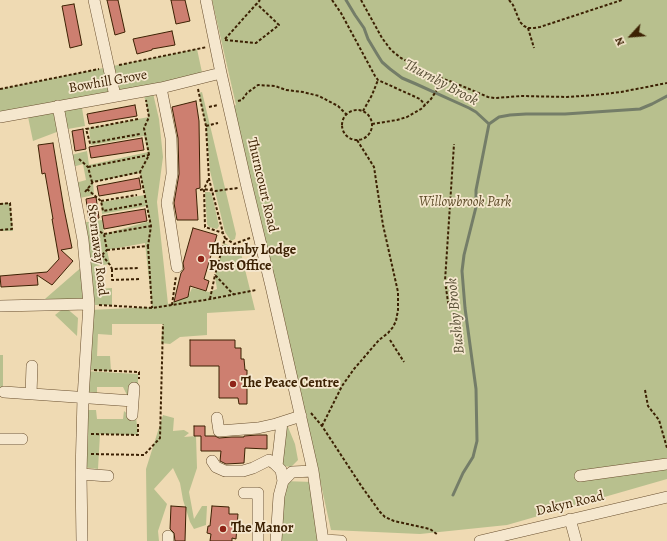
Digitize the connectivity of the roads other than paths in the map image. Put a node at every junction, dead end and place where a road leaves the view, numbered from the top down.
1 (94, 0) edge
2 (206, 0) edge
3 (221, 73) junction
4 (161, 88) junction
5 (116, 96) junction
6 (58, 106) junction
7 (0, 117) edge
8 (177, 267) road end
9 (89, 304) junction
10 (0, 306) edge
11 (32, 366) dead end
12 (134, 388) dead end
13 (4, 392) dead end
14 (31, 394) junction
15 (83, 398) junction
16 (133, 402) junction
17 (305, 414) junction
18 (132, 415) dead end
19 (217, 418) dead end
20 (282, 422) junction
21 (0, 439) edge
22 (22, 439) dead end
23 (212, 461) dead end
24 (667, 464) edge
25 (277, 466) junction
26 (313, 471) junction
27 (81, 474) junction
28 (108, 476) dead end
29 (580, 476) dead end
30 (283, 481) junction
31 (244, 493) dead end
32 (667, 497) edge
33 (570, 519) junction
34 (82, 541) edge
35 (258, 541) edge
36 (276, 541) edge
37 (323, 541) edge
38 (341, 541) edge
39 (480, 541) edge
40 (576, 541) edge

1 - 5 street
2 - 3 street, Thurncourt Road
3 - 4 street, Bowhill Grove
3 - 17 street, Thurncourt Road
4 - 5 street, Bowhill Grove
4 - 8 street
5 - 6 street, Bowhill Grove
6 - 7 street, Bowhill Grove
6 - 9 street, Stornaway Road
9 - 10 street
9 - 15 street, Stornaway Road
11 - 14 street
12 - 16 street
13 - 14 street
14 - 15 street
15 - 16 street
15 - 27 street, Stornaway Road
16 - 18 street
17 - 20 street
17 - 26 street, Thurncourt Road
19 - 20 street
20 - 25 street
21 - 22 street
23 - 25 street
24 - 29 street
25 - 30 street
26 - 30 street
26 - 37 street, Thurncourt Road
27 - 28 street
27 - 34 street, Stornaway Road
30 - 36 street
31 - 35 street
32 - 33 street, Dakyn Road
33 - 39 street, Dakyn Road
33 - 40 street
37 - 38 street

